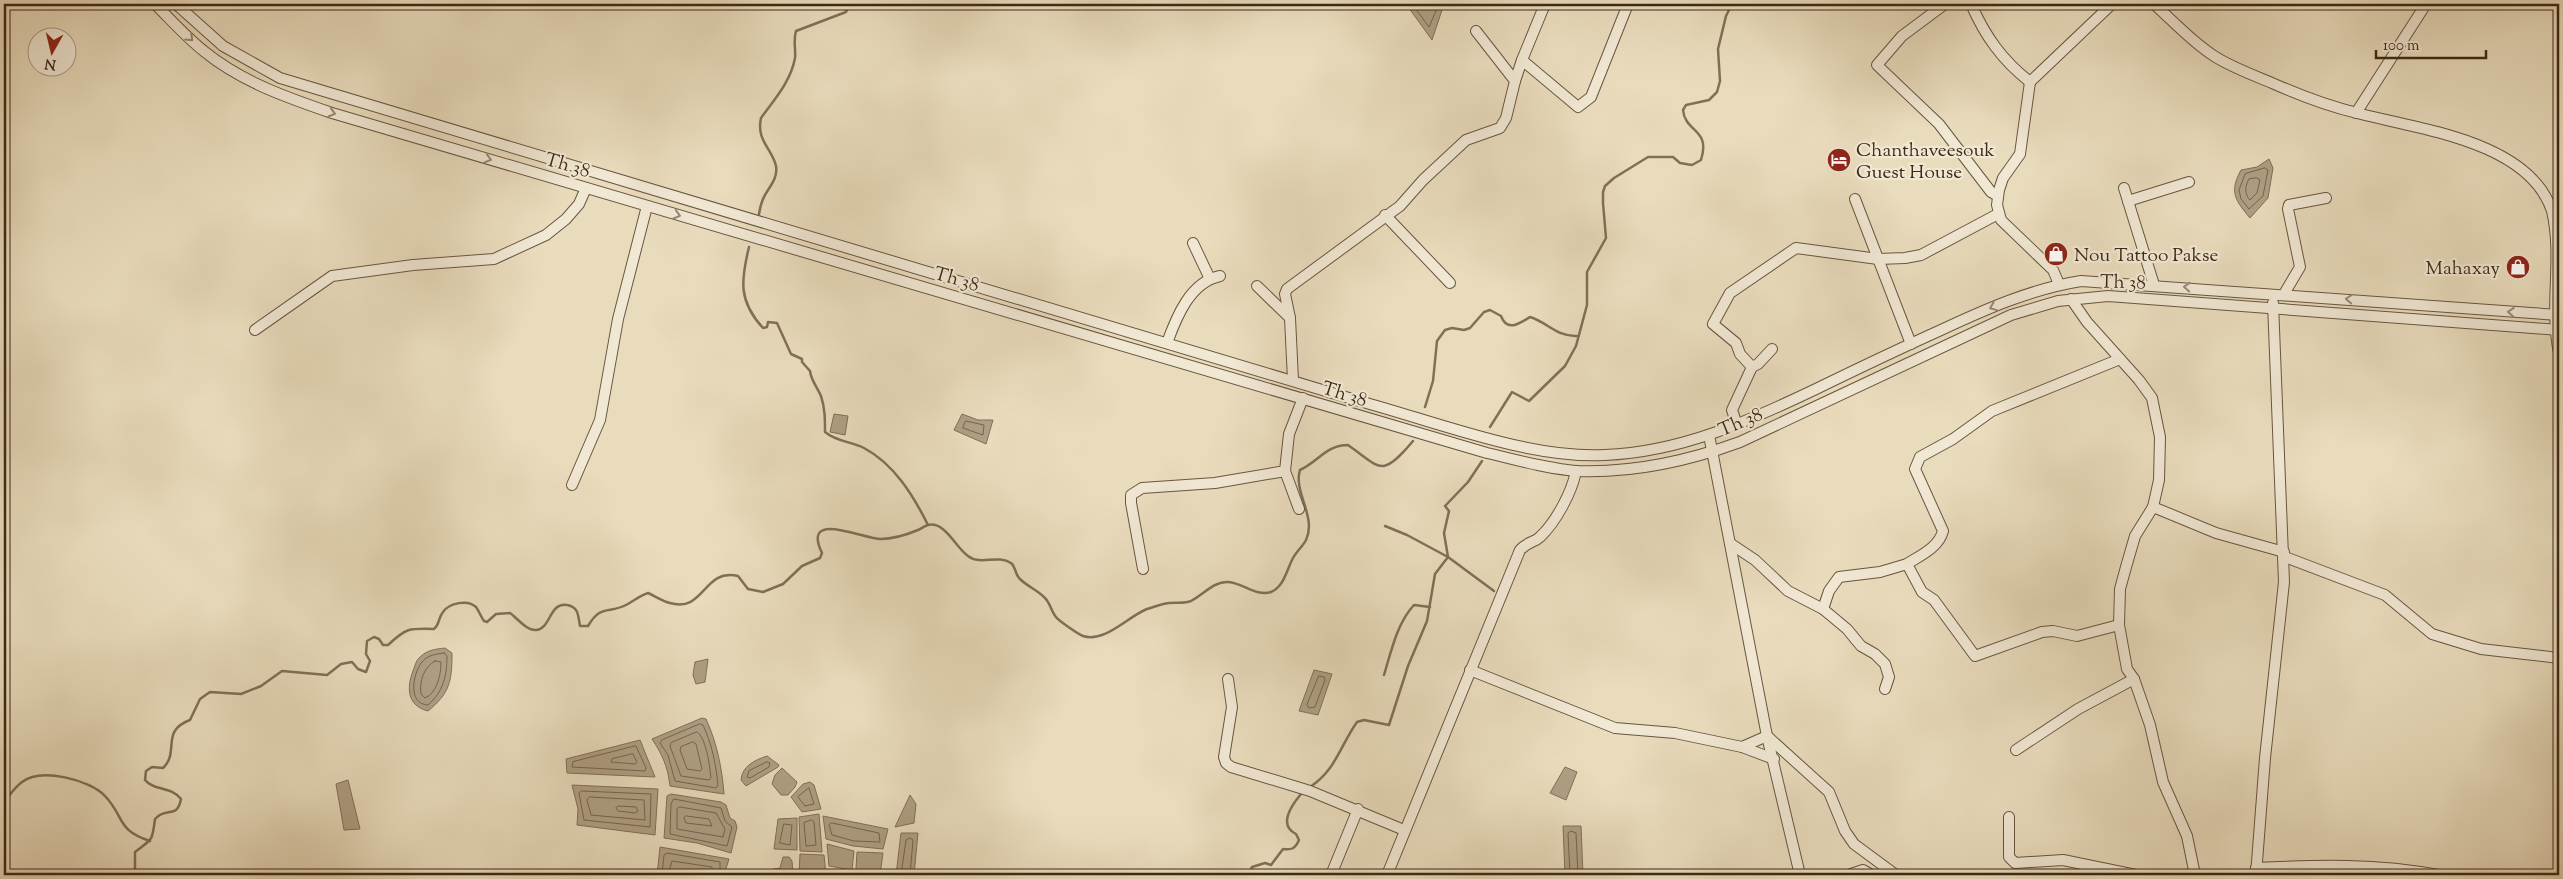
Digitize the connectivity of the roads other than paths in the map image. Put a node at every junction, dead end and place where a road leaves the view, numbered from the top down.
1 (155, 4) edge
2 (176, 4) edge
3 (1544, 4) edge
4 (1628, 4) edge
5 (1945, 4) edge
6 (1971, 4) edge
7 (2112, 4) edge
8 (2154, 4) edge
9 (2426, 4) edge
10 (1476, 31) dead end
11 (1522, 60) junction
12 (1515, 81) junction
13 (2030, 82) junction
14 (2356, 113) junction
15 (2189, 182) dead end
16 (586, 188) junction
17 (2124, 188) dead end
18 (1998, 196) junction
19 (1855, 198) dead end
20 (2326, 198) dead end
21 (2128, 201) junction
22 (647, 206) junction
23 (1998, 214) junction
24 (1385, 215) junction
25 (1193, 243) dead end
26 (1878, 259) junction
27 (893, 263) junction
28 (888, 276) junction
29 (1450, 283) dead end
30 (2060, 284) junction
31 (2154, 285) junction
32 (1257, 286) dead end
33 (2025, 294) junction
34 (2273, 294) junction
35 (2284, 294) junction
36 (2071, 299) junction
37 (2031, 308) junction
38 (2273, 308) junction
39 (2557, 315) edge
40 (1290, 318) junction
41 (255, 330) dead end
42 (2557, 330) edge
43 (1167, 343) junction
44 (1911, 344) junction
45 (1772, 349) dead end
46 (2559, 353) edge
47 (2120, 359) junction
48 (1752, 367) junction
49 (1293, 380) junction
50 (1303, 398) junction
51 (1359, 400) junction
52 (1353, 413) junction
53 (1737, 425) junction
54 (1709, 435) junction
55 (1714, 451) junction
56 (1285, 471) junction
57 (1576, 471) junction
58 (572, 485) dead end
59 (2152, 507) junction
60 (1300, 509) dead end
61 (1731, 544) junction
62 (2285, 554) junction
63 (1907, 564) junction
64 (1143, 569) dead end
65 (1823, 609) junction
66 (2119, 625) junction
67 (2559, 658) edge
68 (1470, 670) junction
69 (1228, 679) dead end
70 (2134, 679) junction
71 (1885, 689) dead end
72 (1767, 736) junction
73 (1742, 748) junction
74 (2016, 750) dead end
75 (1774, 759) junction
76 (1358, 809) junction
77 (2009, 818) dead end
78 (1404, 830) junction
79 (2256, 871) edge
80 (1331, 875) edge
81 (1387, 875) edge
82 (1800, 875) edge
83 (1848, 875) edge
84 (1872, 875) edge
85 (1896, 875) edge
86 (2136, 875) edge
87 (2195, 875) edge
88 (2438, 875) edge

1 -> 16 street, Th 38
2 - 27 street, Th 38
3 - 11 street
4 - 11 street
5 - 18 street
6 - 13 street
7 - 13 street
8 - 14 street
9 - 14 street
10 - 12 street
11 - 12 street
12 - 24 street
13 - 18 street
14 - 39 street
15 - 21 street
16 - 22 street, Th 38
16 - 41 street
17 - 21 street
18 - 23 street
19 - 26 street
20 - 35 street
21 - 31 street
22 -> 28 street, Th 38
22 - 58 street
23 - 26 street
23 - 30 street
24 - 29 street
24 - 40 street
25 - 43 street
26 - 44 street
26 - 48 street
27 - 28 street
27 - 43 street, Th 38
28 - 50 street, Th 38
30 - 31 street, Th 38
30 - 33 street, Th 38
34 -> 31 street, Th 38
32 - 40 street
33 - 37 street
33 -> 44 street, Th 38
34 - 35 street, Th 38
34 - 38 street
39 -> 35 street, Th 38
36 - 37 street, Th 38
36 - 38 street, Th 38
36 - 47 street
37 - 55 street, Th 38
38 - 42 street, Th 38
38 - 62 street
39 - 42 street
40 - 49 street
42 - 46 street
43 - 49 street, Th 38
44 - 53 street, Th 38
45 - 48 street
47 - 59 street
47 - 63 street
48 - 53 street
49 - 51 street, Th 38
50 - 52 street, Th 38
50 - 56 street
51 - 52 street
51 - 54 street, Th 38
52 - 57 street, Th 38
53 - 54 street, Th 38
54 - 55 street
55 - 57 street, Th 38
55 - 61 street
56 - 60 street
56 - 64 street
57 - 68 street
59 - 62 street
59 - 66 street
61 - 65 street
61 - 72 street
62 - 67 street
62 - 79 street
63 - 65 street
63 - 66 street
65 - 71 street
66 - 70 street
68 - 73 street
68 - 78 street
69 - 76 street
70 - 74 street
70 - 87 street
72 - 73 street
72 - 75 street
72 - 85 street
73 - 75 street
75 - 82 street
76 - 78 street
76 - 80 street
77 - 86 street
78 - 81 street
79 - 88 street
83 - 84 street

